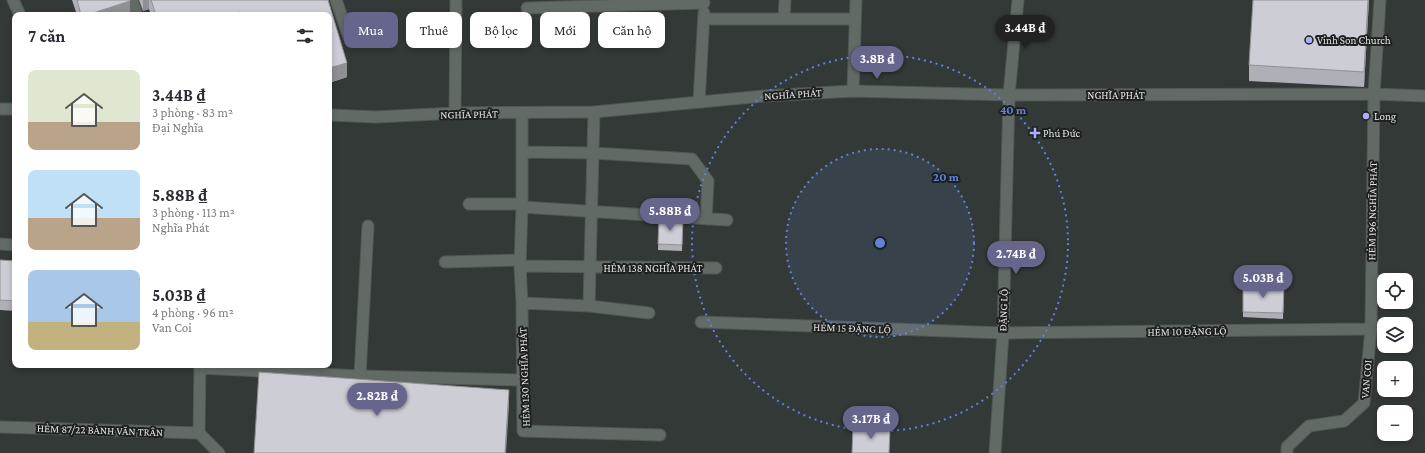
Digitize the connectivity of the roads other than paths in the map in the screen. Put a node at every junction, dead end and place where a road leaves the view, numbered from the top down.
1 (13, 0) edge
2 (132, 0) edge
3 (336, 0) edge
4 (456, 0) edge
5 (785, 0) edge
6 (856, 0) edge
7 (1018, 0) edge
8 (1380, 0) edge
9 (704, 2) edge
10 (527, 8) dead end
11 (19, 12) edge
12 (136, 12) edge
13 (704, 19) junction
14 (784, 19) junction
15 (855, 19) junction
16 (344, 23) edge
17 (853, 91) junction
18 (1374, 94) junction
19 (1009, 95) junction
20 (1425, 96) edge
21 (700, 102) junction
22 (12, 109) edge
23 (0, 110) edge
24 (594, 112) junction
25 (455, 113) junction
26 (522, 113) junction
27 (332, 115) edge
28 (522, 152) junction
29 (593, 153) junction
30 (469, 204) dead end
31 (522, 206) junction
32 (591, 211) junction
33 (706, 219) junction
34 (727, 220) dead end
35 (368, 226) dead end
36 (0, 244) edge
37 (12, 244) edge
38 (445, 262) dead end
39 (520, 263) junction
40 (591, 268) junction
41 (716, 268) dead end
42 (522, 303) junction
43 (589, 306) junction
44 (649, 313) dead end
45 (701, 322) dead end
46 (1371, 328) junction
47 (1003, 333) junction
48 (200, 368) edge
49 (232, 368) edge
50 (360, 376) junction
51 (522, 380) junction
52 (0, 427) edge
53 (199, 433) junction
54 (660, 435) dead end
55 (219, 453) edge
56 (995, 453) edge
57 (1287, 453) edge

1 - 11 street
2 - 12 street
3 - 16 street
4 - 25 street
5 - 14 street
6 - 15 street
7 - 19 street, ĐẶNG LỘ
8 - 18 street, HẺM 196 NGHĨA PHÁT
9 - 10 street
9 - 13 street
13 - 14 street
13 - 21 street
14 - 15 street
15 - 17 street
17 - 19 street, NGHĨA PHÁT
17 - 21 street, NGHĨA PHÁT
18 - 19 street, NGHĨA PHÁT
18 - 20 street, NGHĨA PHÁT
18 - 46 street, HẺM 196 NGHĨA PHÁT
19 - 47 street, ĐẶNG LỘ
21 - 24 street, NGHĨA PHÁT
22 - 23 street
24 - 26 street, NGHĨA PHÁT
24 - 29 street, HẺM 138 NGHĨA PHÁT
25 - 26 street, NGHĨA PHÁT
25 - 27 street, NGHĨA PHÁT
26 - 28 street, HẺM 130 NGHĨA PHÁT
28 - 29 street
28 - 31 street, HẺM 130 NGHĨA PHÁT
29 - 32 street, HẺM 138 NGHĨA PHÁT
29 - 33 street
30 - 31 street
31 - 32 street
31 - 39 street, HẺM 130 NGHĨA PHÁT
32 - 33 street
32 - 40 street, HẺM 138 NGHĨA PHÁT
33 - 34 street
35 - 50 street
36 - 37 street
38 - 39 street
39 - 40 street, HẺM 138 NGHĨA PHÁT
39 - 42 street, HẺM 130 NGHĨA PHÁT
40 - 41 street, HẺM 138 NGHĨA PHÁT
40 - 43 street, HẺM 138 NGHĨA PHÁT
42 - 43 street
42 - 51 street, HẺM 130 NGHĨA PHÁT
43 - 44 street
45 - 47 street, HẺM 15 ĐẶNG LỘ
46 - 47 street, HẺM 10 ĐẶNG LỘ
46 - 57 street, VAN COI
47 - 56 street, ĐẶNG LỘ
48 - 53 street
49 - 50 street
50 - 51 street
51 - 54 street, HẺM 130 NGHĨA PHÁT
52 - 53 street, HẺM 87/22 BÀNH VĂN TRÂN
53 - 55 street

